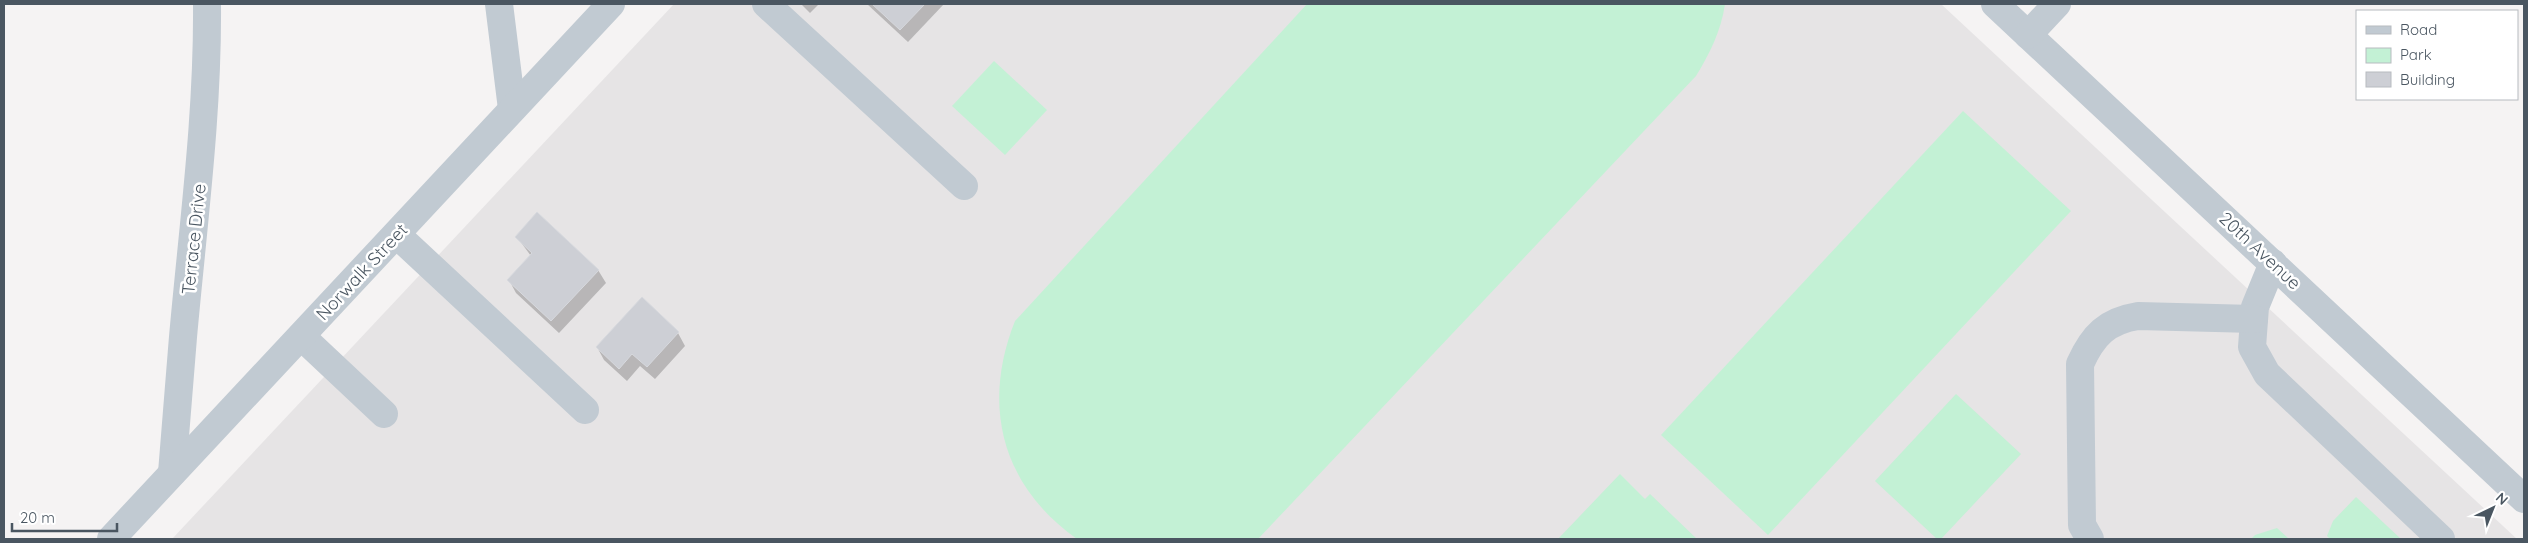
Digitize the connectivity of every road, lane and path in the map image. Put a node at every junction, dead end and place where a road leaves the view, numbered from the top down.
1 (207, 4) edge
2 (499, 4) edge
3 (611, 4) edge
4 (766, 4) edge
5 (1995, 4) edge
6 (2057, 4) edge
7 (2028, 35) junction
8 (512, 109) junction
9 (964, 186) dead end
10 (397, 235) junction
11 (2272, 263) junction
12 (2254, 319) junction
13 (302, 337) junction
14 (585, 410) dead end
15 (384, 414) dead end
16 (172, 473) junction
17 (2524, 499) edge
18 (111, 539) edge
19 (2090, 539) edge
20 (2441, 539) edge

1 - 16 street, Terrace Drive
2 - 8 street
3 - 8 street, Norwalk Street
4 - 9 street
5 - 7 street, 20th Avenue
6 - 7 street
7 - 11 street, 20th Avenue
8 - 10 street, Norwalk Street
10 - 13 street, Norwalk Street
10 - 14 street
11 - 12 street
11 - 17 street, 20th Avenue
12 - 19 street
12 - 20 street
13 - 15 street
13 - 16 street, Norwalk Street
16 - 18 street, Norwalk Street

